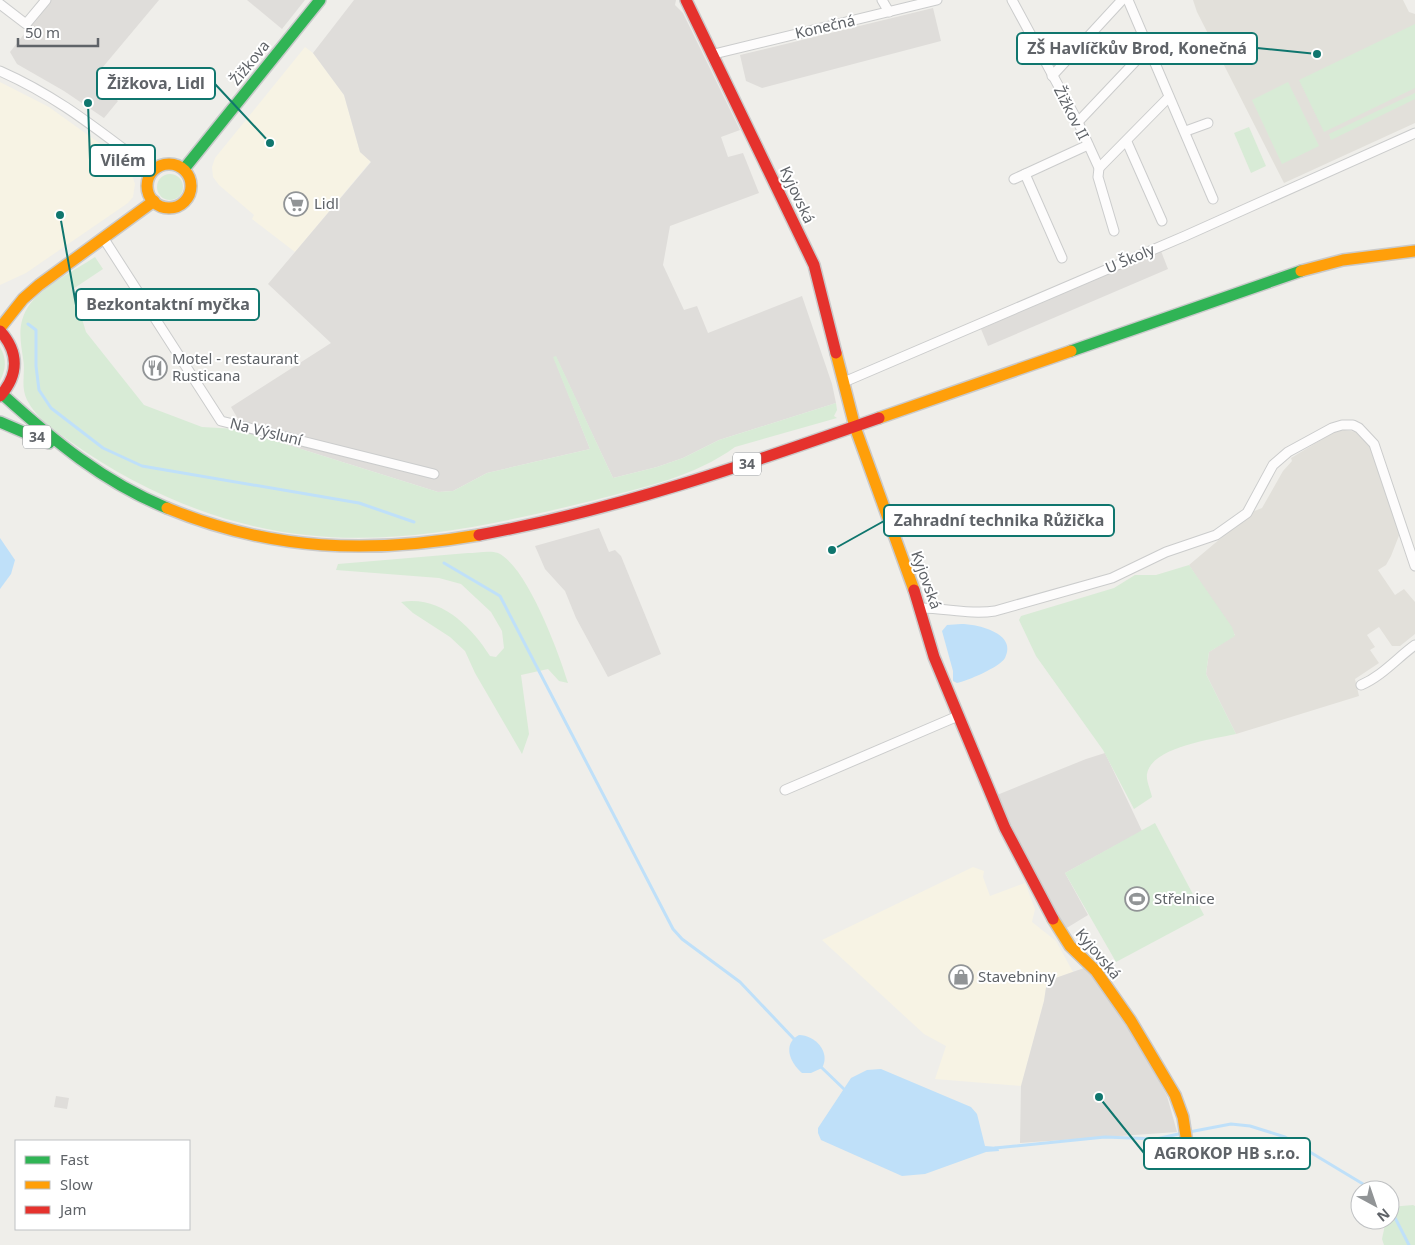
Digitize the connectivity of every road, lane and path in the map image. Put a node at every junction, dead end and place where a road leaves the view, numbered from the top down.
1 (46, 0) edge
2 (320, 0) edge
3 (686, 0) edge
4 (882, 0) edge
5 (937, 0) edge
6 (1012, 0) edge
7 (1122, 0) edge
8 (1128, 0) edge
9 (0, 4) edge
10 (888, 12) junction
11 (1148, 48) junction
12 (714, 54) junction
13 (0, 71) edge
14 (1052, 76) junction
15 (1168, 97) junction
16 (1078, 122) junction
17 (1208, 123) dead end
18 (1186, 131) junction
19 (1415, 133) edge
20 (1127, 142) junction
21 (1088, 145) junction
22 (1099, 168) junction
23 (184, 169) junction
24 (153, 171) junction
25 (1025, 174) junction
26 (1014, 179) dead end
27 (1213, 199) dead end
28 (154, 202) junction
29 (1162, 221) dead end
30 (1114, 231) dead end
31 (104, 239) junction
32 (1415, 251) edge
33 (1062, 258) dead end
34 (0, 330) edge
35 (844, 382) junction
36 (1, 395) edge
37 (0, 422) edge
38 (855, 427) junction
39 (73, 456) junction
40 (434, 474) dead end
41 (1415, 566) edge
42 (921, 608) junction
43 (1415, 645) edge
44 (1361, 685) dead end
45 (958, 716) junction
46 (785, 790) dead end
47 (1187, 1144) dead end

1 - 9 street
2 - 23 main road, Žižkova
3 - 12 main road, Kyjovská
4 - 10 street
5 - 10 street, Konečná
6 - 14 street, Žižkov II
7 - 14 street
8 - 11 street
10 - 12 street, Konečná
11 - 15 street
11 - 16 street
12 - 35 main road, Kyjovská
13 - 24 street
14 - 16 street, Žižkov II
15 - 18 street
15 - 20 street
16 - 21 street, Žižkov II
17 - 18 street
18 - 27 street
19 - 35 street, U Školy
20 - 22 street
20 - 29 street
21 - 22 street, Žižkov II
21 - 25 street
22 - 30 street, Žižkov II
23 - 24 main road
23 - 28 main road
24 - 28 main road
25 - 26 street
25 - 33 street
28 - 31 main road
31 - 34 main road
31 - 40 street, Na Výsluní
32 - 38 main road, 34
34 - 36 main road, 34
35 - 38 main road, Kyjovská
36 - 39 main road, 34
37 - 39 main road, 34
38 - 39 main road, 34
38 - 42 main road, Kyjovská
41 - 42 street, Kyjovská
42 - 45 main road, Kyjovská
43 - 44 street
45 - 46 street
45 - 47 main road, Kyjovská

